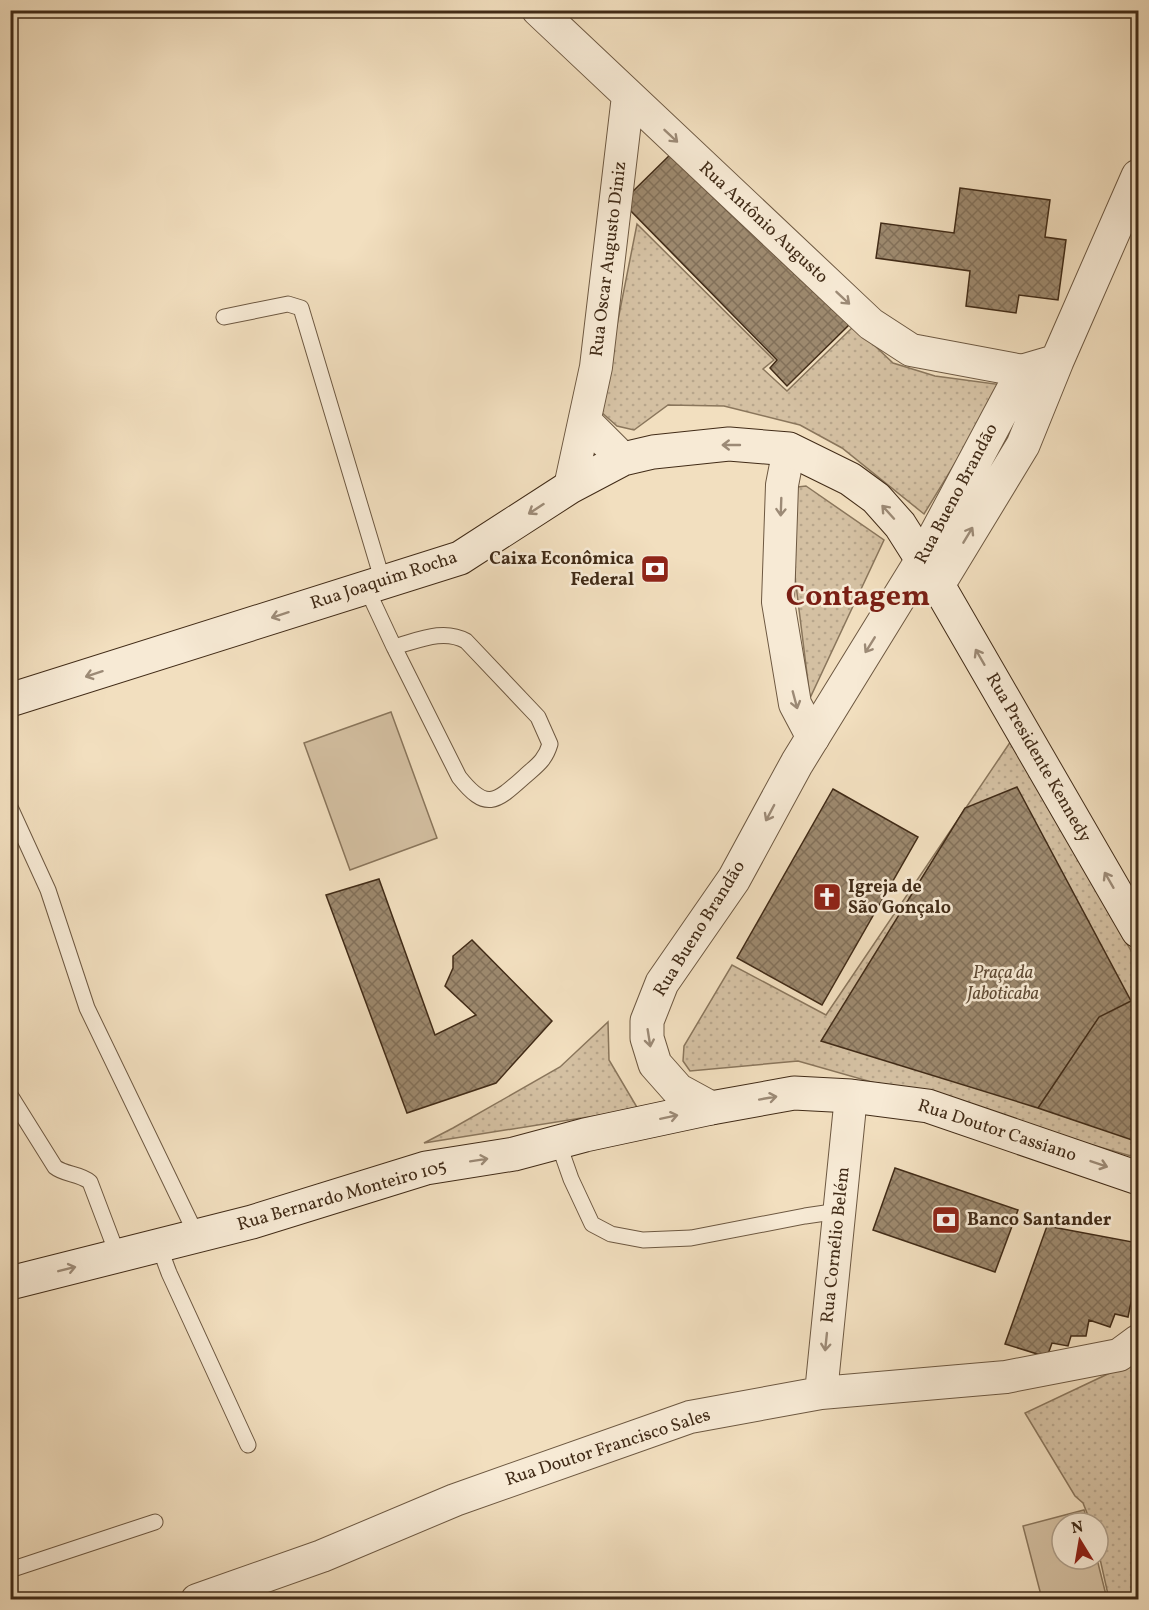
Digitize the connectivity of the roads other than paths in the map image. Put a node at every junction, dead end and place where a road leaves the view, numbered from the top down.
1 (538, 10) edge
2 (628, 96) junction
3 (1138, 176) edge
4 (224, 317) dead end
5 (1057, 361) junction
6 (1023, 371) junction
7 (585, 421) junction
8 (789, 449) junction
9 (623, 459) junction
10 (570, 488) junction
11 (930, 572) junction
12 (375, 585) junction
13 (394, 648) junction
14 (10, 700) edge
15 (813, 738) junction
16 (10, 807) edge
17 (1138, 931) edge
18 (10, 1095) edge
19 (850, 1096) junction
20 (711, 1108) junction
21 (558, 1142) junction
22 (1138, 1178) edge
23 (839, 1211) junction
24 (197, 1236) junction
25 (159, 1246) junction
26 (118, 1256) junction
27 (10, 1283) edge
28 (1138, 1341) edge
29 (821, 1393) junction
30 (248, 1445) dead end
31 (155, 1522) dead end
32 (10, 1570) edge
33 (197, 1599) edge

1 - 2 street, Rua Antônio Augusto
2 -> 6 street, Rua Antônio Augusto
2 - 7 street, Rua Oscar Augusto Diniz
3 - 5 main road, Rua Bueno Brandão
4 - 12 lane
5 - 6 main road
11 -> 5 main road, Rua Bueno Brandão
6 - 11 main road, Rua Bueno Brandão
7 - 9 street
7 - 10 street, Rua Oscar Augusto Diniz
8 -> 9 main road, Rua Joaquim Rocha
11 -> 8 main road, Rua Joaquim Rocha
8 -> 15 street
9 - 10 main road, Rua Joaquim Rocha
10 -> 12 main road, Rua Joaquim Rocha
11 -> 15 main road, Rua Bueno Brandão
17 -> 11 main road, Rua Presidente Kennedy
12 - 13 lane
12 -> 14 main road, Rua Joaquim Rocha
13 - 13 lane
15 -> 20 main road, Rua Bueno Brandão
16 - 24 lane
18 - 26 lane
20 -> 19 main road, Rua Doutor Cassiano
19 -> 22 main road, Rua Doutor Cassiano
19 - 23 street, Rua Cornélio Belém
21 -> 20 main road, Rua Bernardo Monteiro 105
21 - 23 lane
24 -> 21 main road, Rua Bernardo Monteiro 105
23 -> 29 street, Rua Cornélio Belém
24 - 25 main road, Rua Bernardo Monteiro 105
25 - 26 main road, Rua Bernardo Monteiro 105
25 - 30 lane
27 -> 26 main road, Rua Bernardo Monteiro 105
28 - 29 street, Rua Doutor Francisco Sales
29 - 33 street, Rua Doutor Francisco Sales
31 - 32 lane

